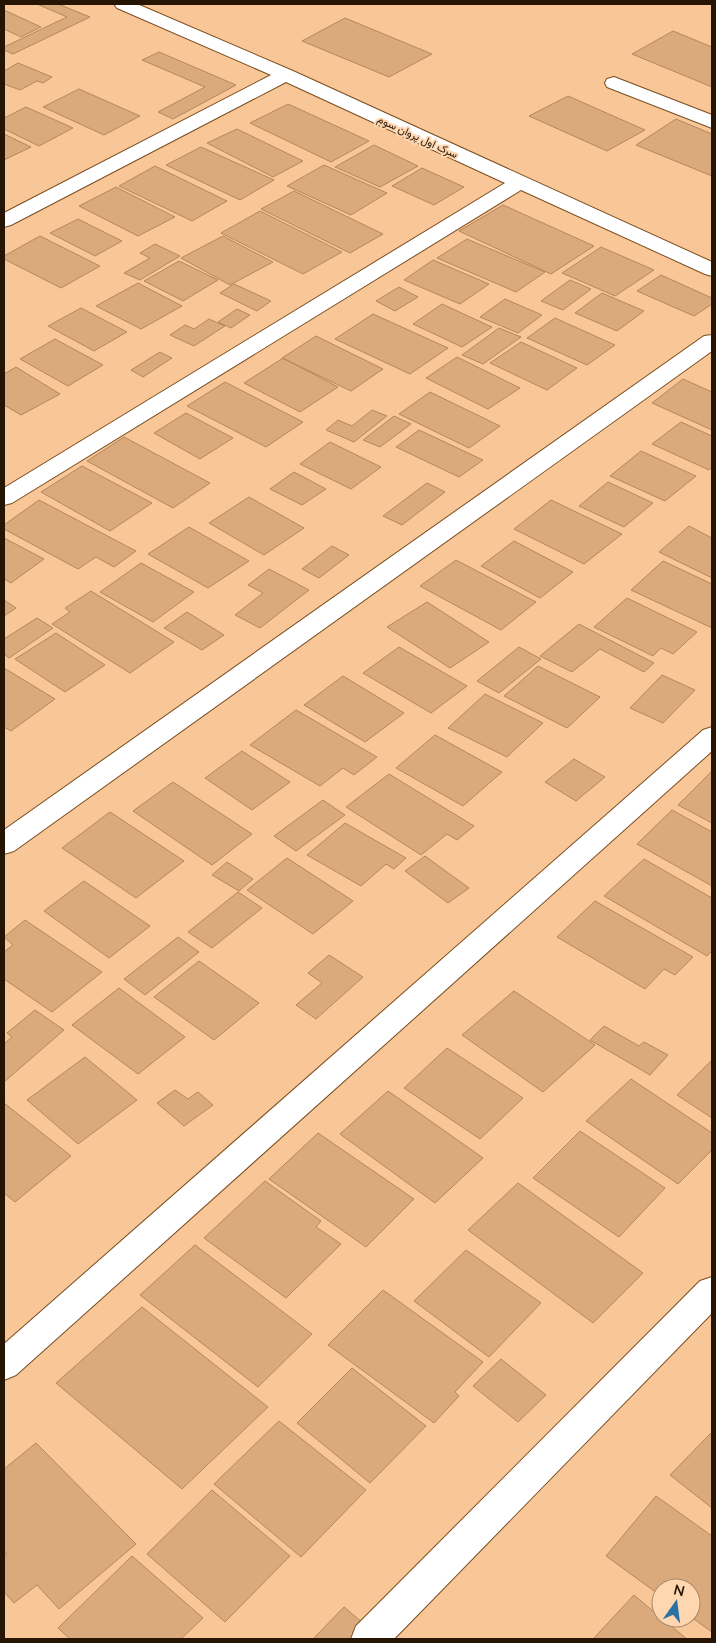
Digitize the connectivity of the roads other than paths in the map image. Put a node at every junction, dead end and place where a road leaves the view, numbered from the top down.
1 (123, 4) edge
2 (286, 75) junction
3 (614, 83) dead end
4 (712, 122) edge
5 (520, 182) junction
6 (4, 221) edge
7 (712, 270) edge
8 (712, 341) edge
9 (4, 498) edge
10 (712, 736) edge
11 (4, 844) edge
12 (712, 1291) edge
13 (4, 1365) edge
14 (369, 1639) edge

1 - 2 street, سرک اول پروان سوم
2 - 5 street, سرک اول پروان سوم
2 - 6 street
3 - 4 street
5 - 7 street, سرک اول پروان سوم
5 - 9 street
8 - 11 street
10 - 13 street
12 - 14 street

